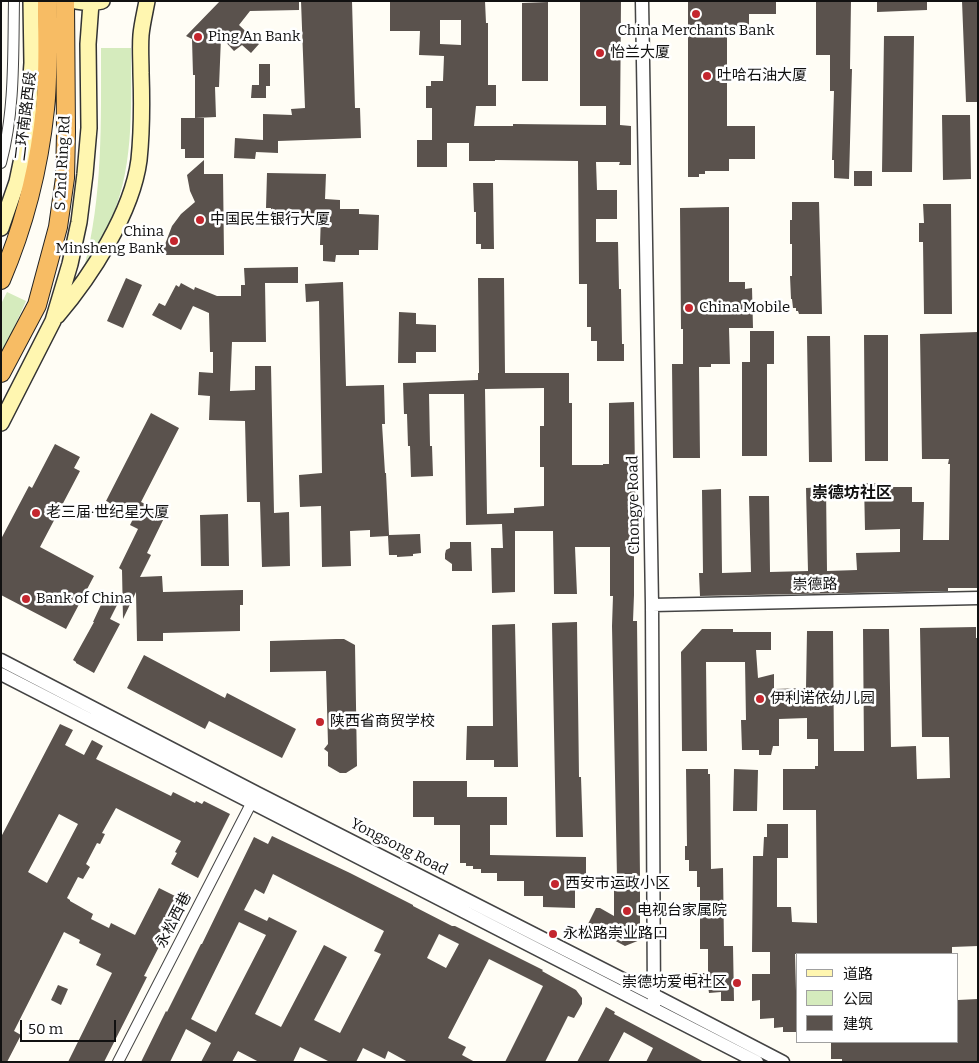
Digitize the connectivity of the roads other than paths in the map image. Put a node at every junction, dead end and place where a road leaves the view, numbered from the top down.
1 (14, 1) edge
2 (31, 1) edge
3 (47, 1) edge
4 (65, 1) edge
5 (147, 1) edge
6 (642, 1) edge
7 (89, 2) edge
8 (1, 163) edge
9 (1, 228) edge
10 (1, 280) edge
11 (53, 321) junction
12 (1, 373) edge
13 (1, 423) edge
14 (978, 598) edge
15 (652, 605) junction
16 (1, 660) edge
17 (1, 674) edge
18 (254, 798) junction
19 (654, 995) junction
20 (654, 1008) junction
21 (118, 1062) edge
22 (757, 1062) edge
23 (783, 1062) edge

1 - 8 street
2 - 9 main road, 二环南路西段
3 - 10 highway, S 2nd Ring Rd
4 - 12 highway, S 2nd Ring Rd
5 - 11 main road
6 - 15 street, Chongye Road
7 - 11 main road
11 - 13 main road
14 - 15 street, 崇德路
15 - 19 street, Chongye Road
16 - 18 street, Yongsong Road
17 - 18 street, Yongsong Road
18 - 19 street, Yongsong Road
18 - 20 street, Yongsong Road
18 - 21 street, 永松西巷
19 - 20 street, Chongye Road
19 - 23 street, Yongsong Road
20 - 22 street, Yongsong Road

